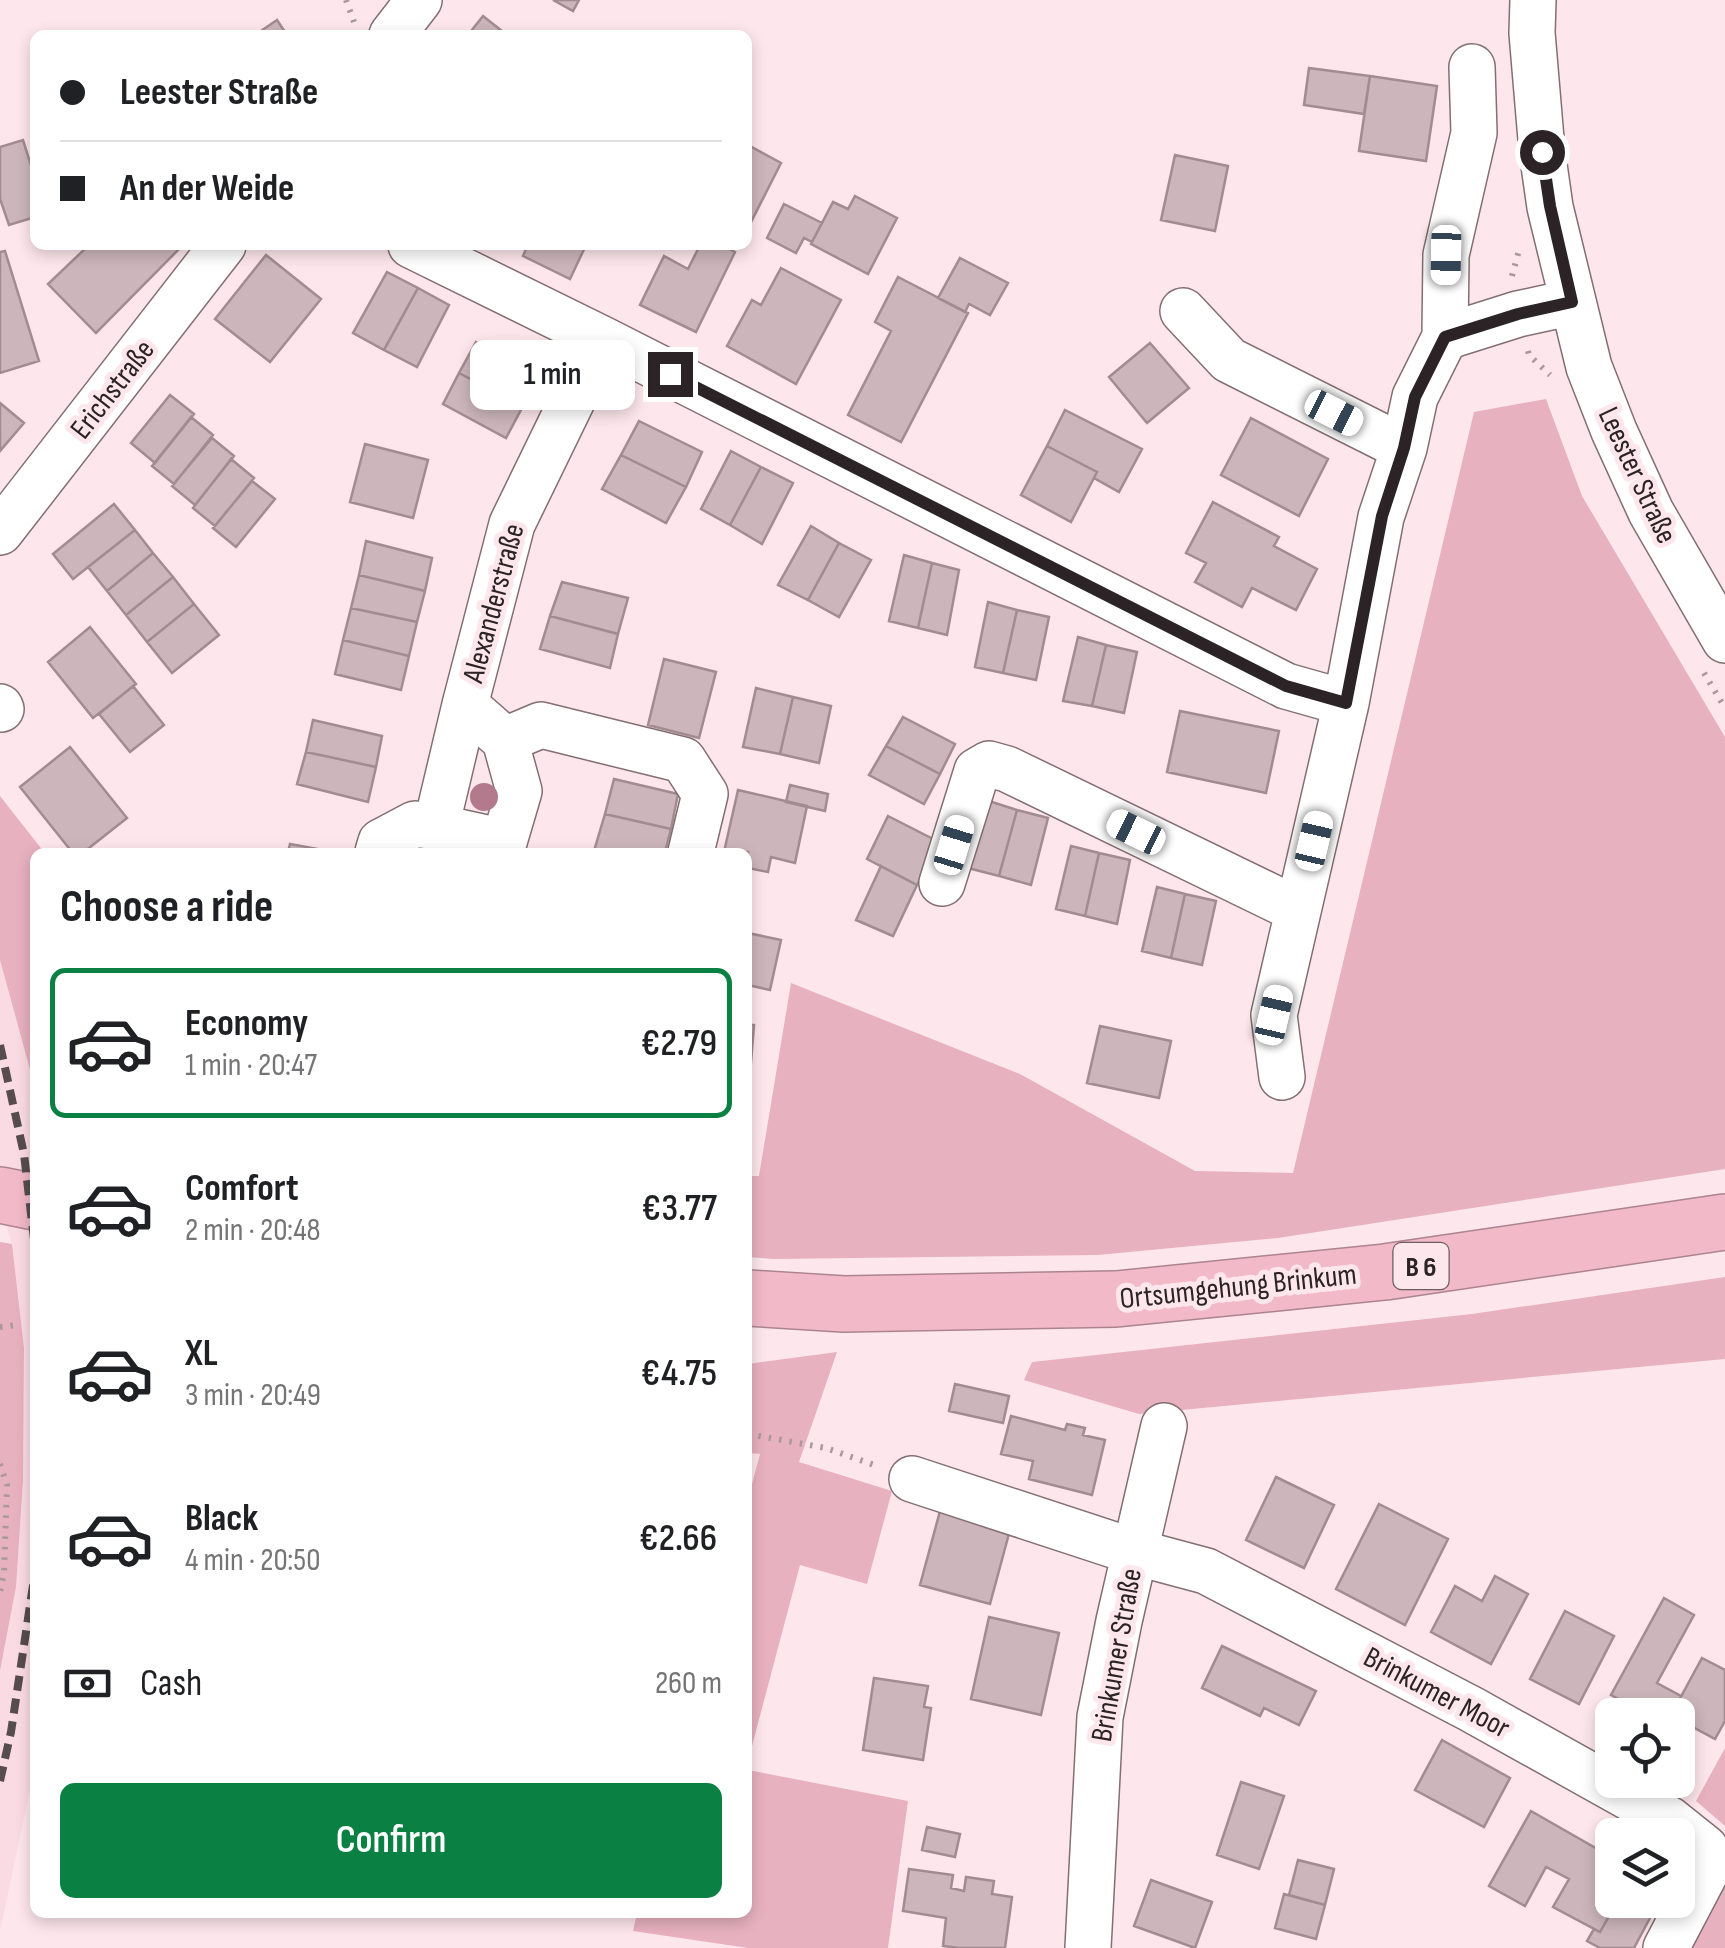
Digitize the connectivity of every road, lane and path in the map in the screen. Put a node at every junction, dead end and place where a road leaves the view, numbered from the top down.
1 (419, 0) edge
2 (1533, 0) edge
3 (396, 30) edge
4 (1472, 67) dead end
5 (219, 250) edge
6 (421, 250) edge
7 (1572, 302) junction
8 (1184, 311) dead end
9 (1445, 337) junction
10 (602, 339) junction
11 (1404, 448) junction
12 (0, 532) edge
13 (1725, 640) edge
14 (1346, 703) junction
15 (465, 705) junction
16 (505, 740) junction
17 (436, 827) junction
18 (379, 848) edge
19 (692, 848) edge
20 (942, 882) dead end
21 (1298, 910) junction
22 (1282, 1078) dead end
23 (0, 1195) edge
24 (30, 1201) edge
25 (1725, 1222) edge
26 (752, 1298) edge
27 (18, 1325) dead end
28 (0, 1327) edge
29 (1164, 1426) dead end
30 (752, 1435) edge
31 (0, 1464) edge
32 (912, 1479) joint
33 (1135, 1552) junction
34 (0, 1592) edge
35 (1088, 1948) edge
36 (1666, 1948) edge

1 - 3 street
2 - 7 street, Leester Straße
4 - 9 street
5 - 12 street, Erichstraße
6 - 10 street
7 - 9 street
7 - 13 street, Leester Straße
8 - 11 street
9 - 11 street
10 - 14 street
10 - 15 street, Alexanderstraße
11 - 14 street
14 - 21 street
15 - 16 street, Alexanderstraße
15 - 17 street, Alexanderstraße
16 - 17 street
16 - 19 street
17 - 18 street
20 - 21 street
21 - 22 street
23 - 24 highway
25 - 26 highway, Ortsumgehung Brinkum / B 6
27 - 28 path
29 - 33 street, Brinkumer Straße
30 - 32 path
31 - 34 path
32 - 33 street, Brinkumer Moor
33 - 35 street, Brinkumer Straße
33 - 36 street, Brinkumer Moor

